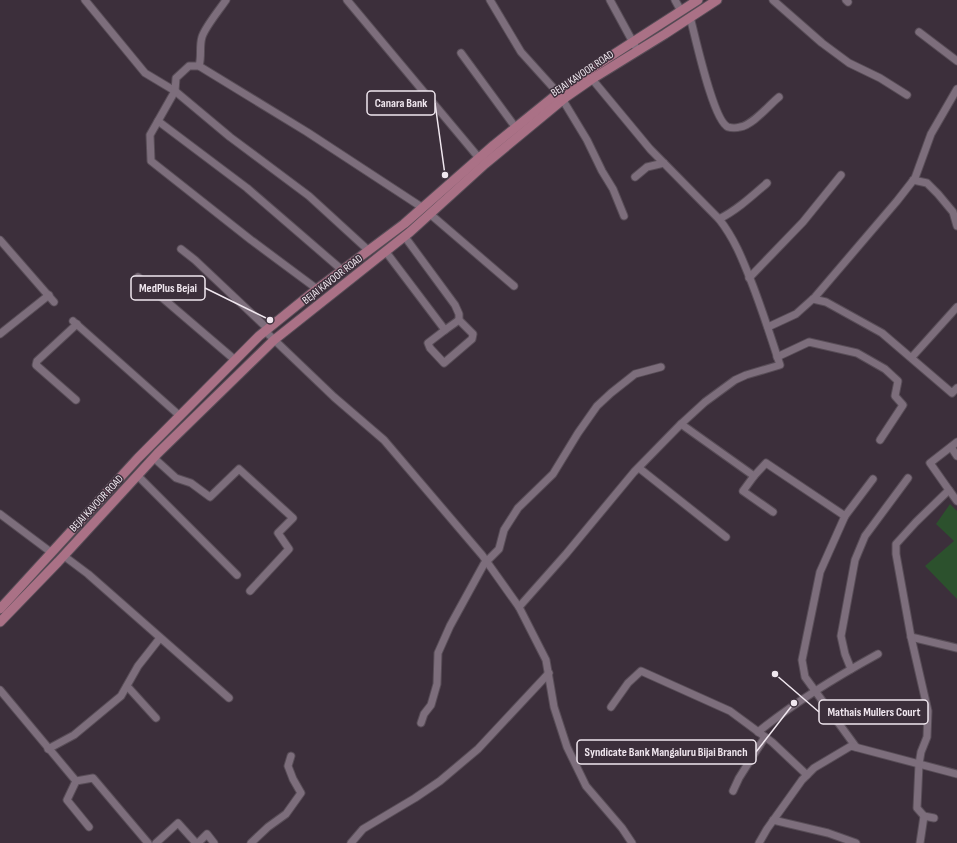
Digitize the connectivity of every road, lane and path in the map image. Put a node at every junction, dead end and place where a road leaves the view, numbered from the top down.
1 (85, 0) edge
2 (226, 0) edge
3 (347, 0) edge
4 (490, 0) edge
5 (610, 0) edge
6 (675, 0) edge
7 (698, 0) edge
8 (717, 0) edge
9 (773, 0) edge
10 (681, 11) junction
11 (690, 17) junction
12 (919, 32) dead end
13 (632, 42) junction
14 (638, 51) junction
15 (461, 54) dead end
16 (957, 61) edge
17 (199, 66) junction
18 (592, 79) junction
19 (957, 88) edge
20 (175, 91) junction
21 (562, 95) junction
22 (907, 95) dead end
23 (779, 97) dead end
24 (158, 120) junction
25 (516, 128) junction
26 (479, 158) junction
27 (664, 163) junction
28 (841, 175) dead end
29 (635, 177) dead end
30 (913, 180) junction
31 (767, 183) dead end
32 (423, 208) junction
33 (432, 215) junction
34 (624, 216) dead end
35 (719, 218) junction
36 (957, 226) edge
37 (405, 237) junction
38 (0, 240) edge
39 (181, 249) dead end
40 (368, 250) junction
41 (386, 252) junction
42 (342, 270) junction
43 (138, 277) dead end
44 (749, 278) junction
45 (514, 286) dead end
46 (317, 289) junction
47 (49, 295) junction
48 (813, 299) junction
49 (54, 302) dead end
50 (957, 307) edge
51 (459, 320) junction
52 (768, 327) junction
53 (266, 330) junction
54 (445, 330) junction
55 (0, 334) edge
56 (274, 340) junction
57 (777, 357) junction
58 (912, 357) junction
59 (235, 360) junction
60 (661, 367) dead end
61 (957, 388) edge
62 (76, 400) dead end
63 (180, 416) junction
64 (681, 424) junction
65 (880, 440) dead end
66 (957, 442) edge
67 (951, 447) junction
68 (957, 456) edge
69 (154, 458) junction
70 (639, 468) junction
71 (138, 476) junction
72 (754, 476) junction
73 (908, 478) dead end
74 (873, 479) dead end
75 (949, 490) junction
76 (957, 501) edge
77 (773, 512) dead end
78 (0, 514) edge
79 (845, 516) junction
80 (726, 537) dead end
81 (52, 553) junction
82 (64, 556) junction
83 (487, 562) junction
84 (237, 575) dead end
85 (250, 591) dead end
86 (1, 605) edge
87 (519, 607) junction
88 (0, 622) edge
89 (160, 638) junction
90 (912, 638) junction
91 (957, 648) edge
92 (878, 654) dead end
93 (851, 669) junction
94 (549, 673) junction
95 (127, 686) junction
96 (0, 690) edge
97 (816, 692) junction
98 (229, 698) dead end
99 (611, 707) dead end
100 (156, 718) dead end
101 (421, 723) dead end
102 (758, 732) junction
103 (766, 737) junction
104 (856, 748) junction
105 (48, 749) junction
106 (291, 756) dead end
107 (919, 764) junction
108 (957, 774) edge
109 (807, 775) junction
110 (76, 781) junction
111 (733, 791) dead end
112 (924, 816) junction
113 (934, 818) dead end
114 (773, 820) junction
115 (89, 827) dead end
116 (148, 843) edge
117 (156, 843) edge
118 (197, 843) edge
119 (214, 843) edge
120 (251, 843) edge
121 (351, 843) edge
122 (632, 843) edge
123 (759, 843) edge
124 (856, 843) edge
125 (920, 843) edge

1 - 20 street
2 - 17 street
3 - 26 street
4 - 21 street
5 - 13 street
6 - 10 street
7 - 10 main road, BEJAI KAVOOR ROAD
8 - 11 main road, BEJAI KAVOOR ROAD
9 - 22 street
10 - 13 main road, BEJAI KAVOOR ROAD
11 - 14 main road, BEJAI KAVOOR ROAD
11 - 23 street
12 - 16 street
13 - 14 street
13 - 21 main road, BEJAI KAVOOR ROAD
14 - 18 main road, BEJAI KAVOOR ROAD
15 - 25 street
17 - 20 street
17 - 32 street
18 - 21 main road, BEJAI KAVOOR ROAD
18 - 27 street
19 - 30 street
20 - 24 street
20 - 40 street
21 - 25 main road, BEJAI KAVOOR ROAD
21 - 33 main road, BEJAI KAVOOR ROAD
21 - 34 street
24 - 42 street
24 - 46 street
25 - 26 main road, BEJAI KAVOOR ROAD
26 - 32 main road, BEJAI KAVOOR ROAD
27 - 29 street
27 - 35 street
28 - 44 street
30 - 36 street
30 - 48 street
31 - 35 street
32 - 40 main road, BEJAI KAVOOR ROAD
33 - 37 main road, BEJAI KAVOOR ROAD
33 - 45 street
35 - 44 street
37 - 41 main road, BEJAI KAVOOR ROAD
37 - 51 street
38 - 47 street
39 - 53 street
40 - 42 main road, BEJAI KAVOOR ROAD
41 - 54 street
41 - 56 main road, BEJAI KAVOOR ROAD
42 - 46 main road, BEJAI KAVOOR ROAD
43 - 59 street
44 - 52 street
46 - 53 main road, BEJAI KAVOOR ROAD
47 - 49 street
47 - 55 street
48 - 52 street
48 - 58 street
50 - 58 street
51 - 54 street
51 - 54 street
52 - 57 street
53 - 56 street
53 - 59 main road, BEJAI KAVOOR ROAD
56 - 69 main road, BEJAI KAVOOR ROAD
56 - 83 street
57 - 64 street
57 - 65 street
58 - 61 street
59 - 63 main road, BEJAI KAVOOR ROAD
60 - 83 street
62 - 63 street
63 - 81 main road, BEJAI KAVOOR ROAD
64 - 70 street
64 - 72 street
66 - 67 street
67 - 68 street
67 - 75 street
69 - 71 main road, BEJAI KAVOOR ROAD
69 - 85 street
70 - 80 street
70 - 87 street
71 - 82 main road, BEJAI KAVOOR ROAD
71 - 84 street
72 - 77 street
72 - 79 street
73 - 93 street
74 - 79 street
75 - 76 street
75 - 90 street
78 - 81 street
79 - 97 street
81 - 86 main road, BEJAI KAVOOR ROAD
82 - 88 main road, BEJAI KAVOOR ROAD
82 - 89 street
83 - 87 street
83 - 101 street
87 - 94 street
89 - 95 street
89 - 98 street
90 - 91 street
90 - 107 street
92 - 93 street
93 - 97 street
94 - 121 street
94 - 122 street
95 - 100 street
95 - 105 street
96 - 105 street
97 - 102 street
97 - 104 street
99 - 102 street
102 - 103 street
103 - 109 street
103 - 111 street
104 - 107 street
104 - 109 street
105 - 110 street
106 - 120 street
107 - 108 street
107 - 112 street
109 - 114 street
110 - 115 street
110 - 116 street
112 - 113 street
112 - 125 street
114 - 123 street
114 - 124 street
117 - 118 street
118 - 119 street

